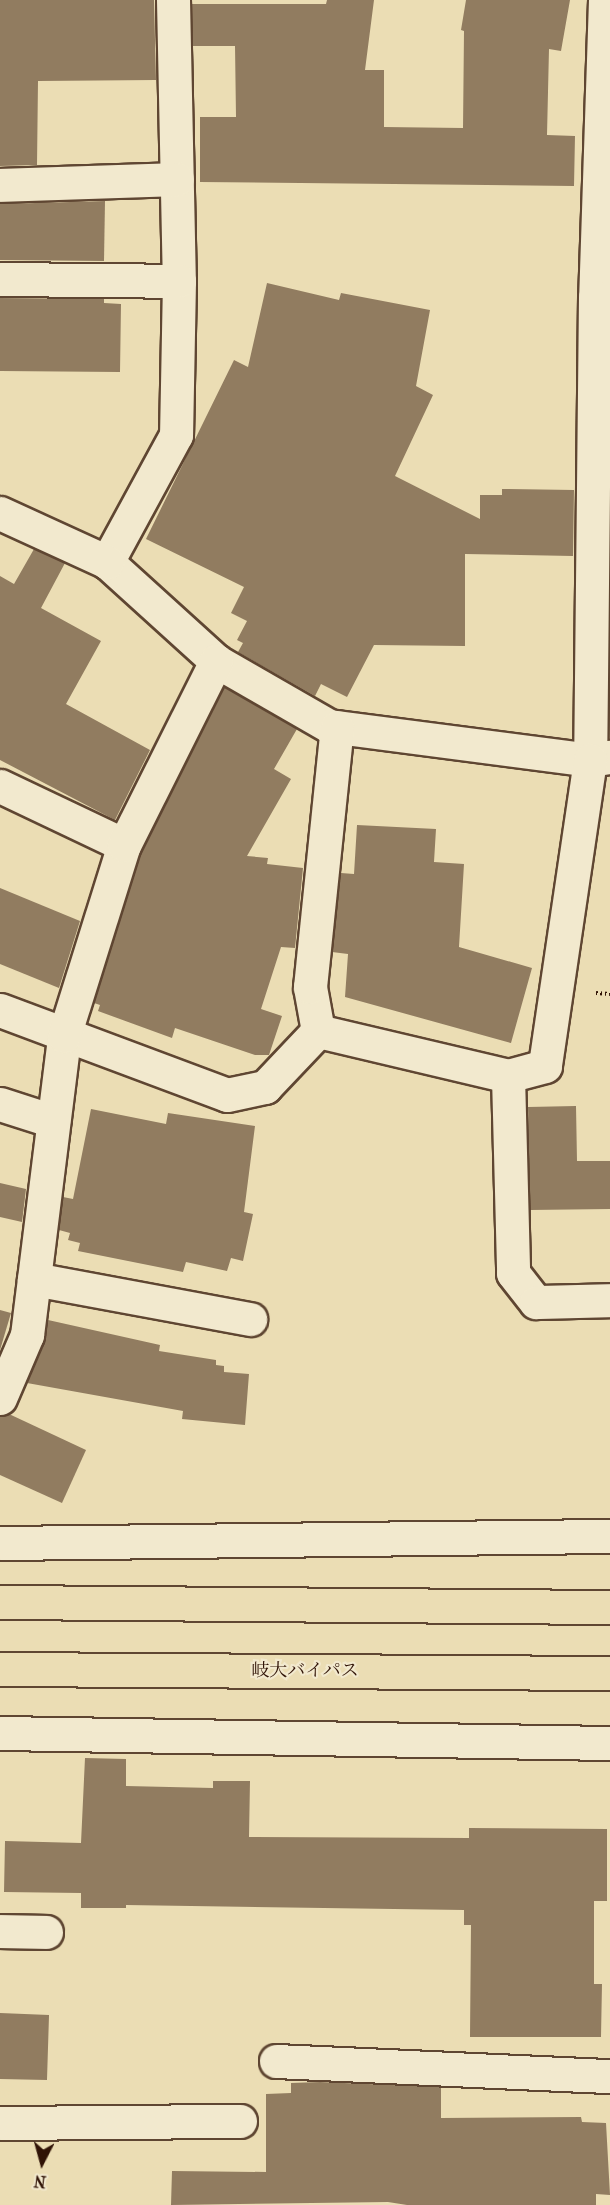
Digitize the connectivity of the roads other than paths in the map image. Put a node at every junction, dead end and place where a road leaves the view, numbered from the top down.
1 (173, 0) edge
2 (605, 0) edge
3 (605, 140) edge
4 (177, 179) junction
5 (0, 185) edge
6 (0, 279) edge
7 (179, 281) junction
8 (603, 303) edge
9 (0, 513) edge
10 (108, 562) junction
11 (216, 661) junction
12 (336, 727) junction
13 (600, 758) edge
14 (0, 786) edge
15 (124, 845) junction
16 (0, 1010) edge
17 (318, 1031) junction
18 (64, 1036) junction
19 (508, 1076) junction
20 (0, 1104) edge
21 (53, 1121) junction
22 (34, 1279) junction
23 (610, 1300) edge
24 (250, 1319) dead end
25 (8, 1361) edge
26 (0, 1398) edge
27 (610, 1536) edge
28 (0, 1543) edge
29 (0, 1602) edge
30 (610, 1607) edge
31 (0, 1668) edge
32 (610, 1673) edge
33 (0, 1733) edge
34 (610, 1743) edge
35 (0, 1931) edge
36 (46, 1932) dead end
37 (276, 2061) dead end
38 (610, 2076) edge
39 (240, 2121) dead end
40 (0, 2123) edge

1 - 4 street
2 - 3 street
3 - 8 street
4 - 5 street
4 - 7 street
6 - 7 street
7 - 10 street
8 - 13 street
9 - 10 street
10 - 11 street
11 - 12 street
11 - 15 street
12 - 13 street
12 - 17 street
13 - 19 street
14 - 15 street
15 - 18 street
16 - 18 street
17 - 18 street
17 - 19 street
18 - 21 street
19 - 23 street
20 - 21 street
21 - 22 street
22 - 24 street
22 - 25 street
25 - 26 street
27 - 28 street
29 - 30 highway
31 - 32 highway, 岐大バイパス
33 - 34 street
35 - 36 street
37 - 38 street
39 - 40 street

